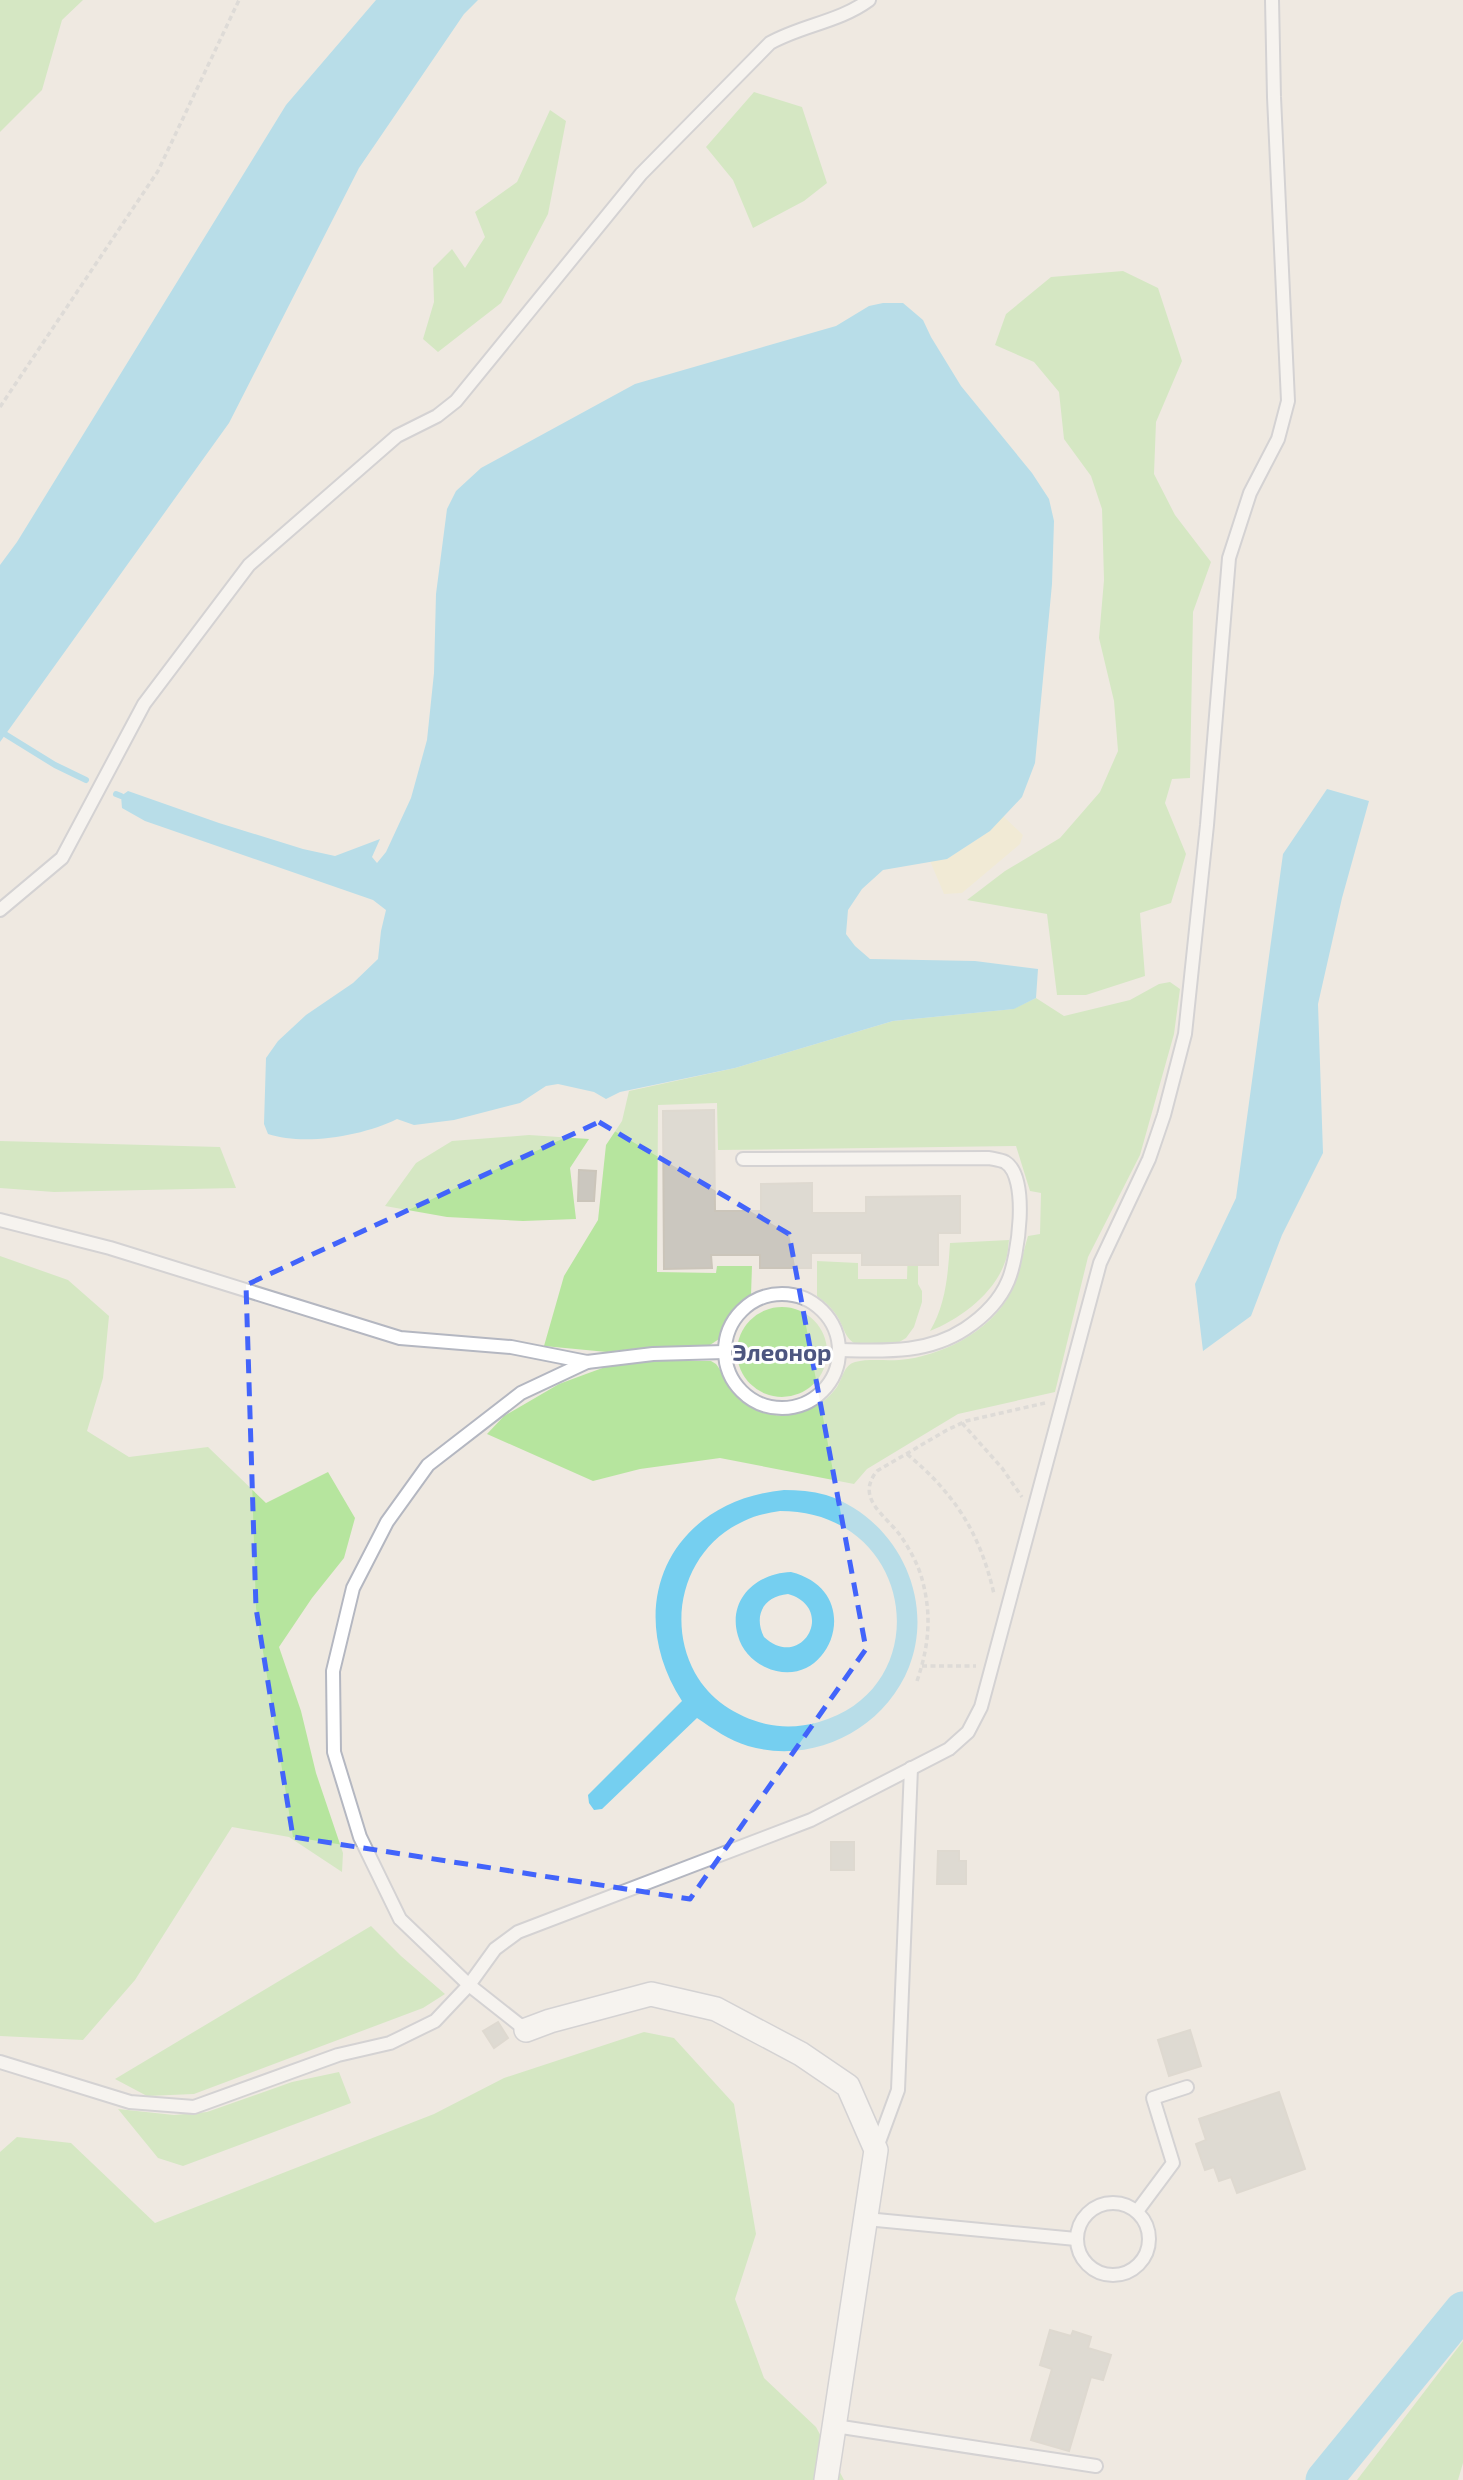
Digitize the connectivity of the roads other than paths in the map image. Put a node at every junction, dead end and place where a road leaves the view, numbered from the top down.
1 (869, 0) edge
2 (1272, 0) edge
3 (0, 910) edge
4 (743, 1159) dead end
5 (0, 1220) edge
6 (840, 1350) junction
7 (724, 1352) junction
8 (587, 1362) junction
9 (911, 1768) junction
10 (469, 1985) junction
11 (526, 2030) joint
12 (0, 2062) edge
13 (1187, 2087) dead end
14 (876, 2150) junction
15 (1138, 2210) junction
16 (866, 2219) junction
17 (1076, 2239) junction
18 (835, 2426) junction
19 (1096, 2466) dead end
20 (827, 2480) edge

1 - 3 lane
2 - 9 lane
4 - 6 lane
5 - 8 lane
6 - 7 lane
6 - 7 lane
7 - 8 lane
8 - 10 lane
9 - 10 lane
9 - 14 lane
10 - 11 lane
10 - 12 lane
11 - 14 street
13 - 15 lane
14 - 16 street
15 - 17 lane
15 - 17 lane
16 - 17 lane
16 - 18 street
18 - 19 lane
18 - 20 street

